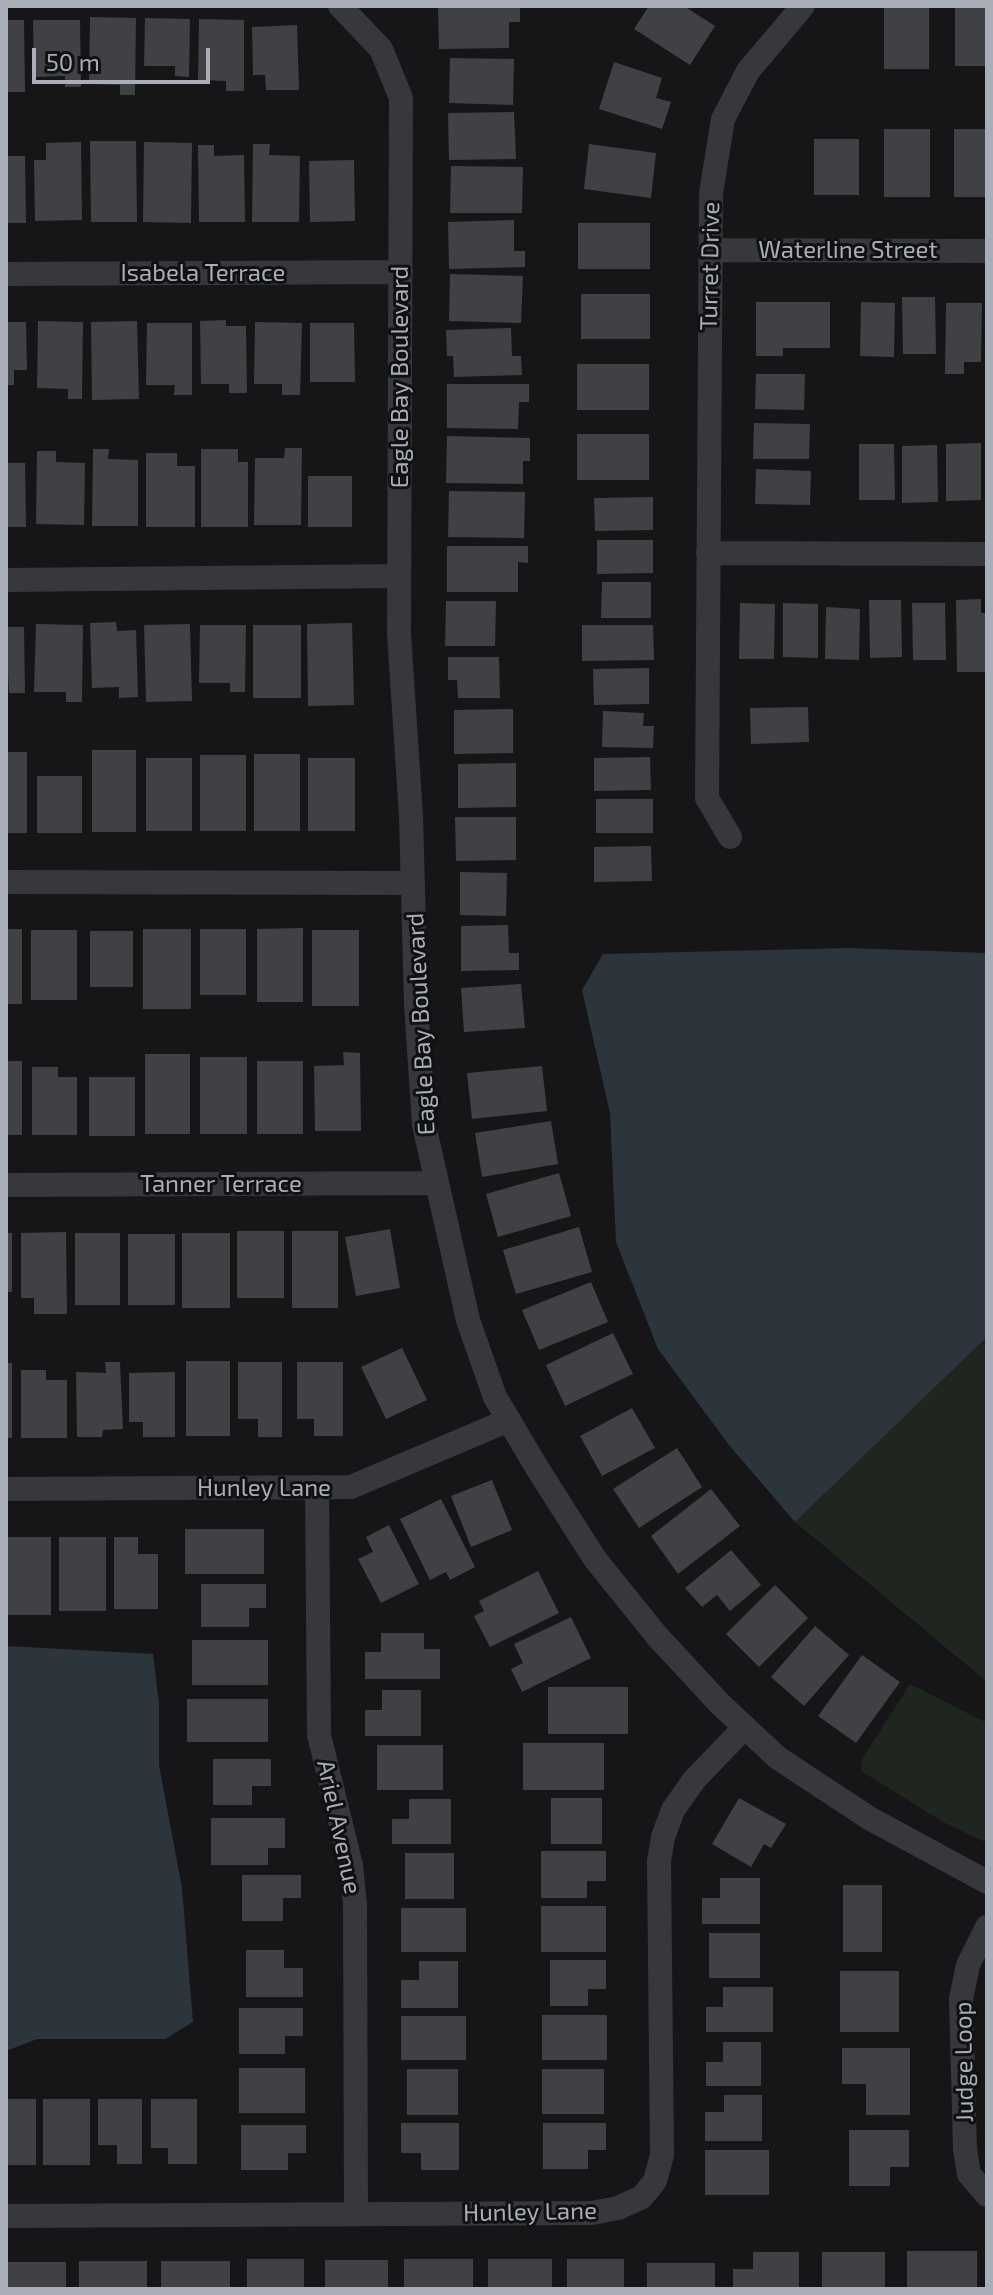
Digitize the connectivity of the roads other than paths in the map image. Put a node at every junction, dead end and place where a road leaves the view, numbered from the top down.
1 (340, 6) edge
2 (803, 6) edge
3 (710, 250) junction
4 (987, 251) edge
5 (401, 272) junction
6 (6, 274) edge
7 (708, 553) junction
8 (987, 554) edge
9 (399, 576) junction
10 (6, 580) edge
11 (730, 837) dead end
12 (6, 882) edge
13 (413, 883) junction
14 (435, 1183) junction
15 (6, 1185) edge
16 (509, 1420) junction
17 (317, 1487) junction
18 (6, 1489) edge
19 (745, 1727) junction
20 (987, 1882) edge
21 (987, 1927) edge
22 (987, 2195) edge
23 (356, 2214) junction
24 (6, 2216) edge

1 - 5 street, Eagle Bay Boulevard
2 - 3 street, Turret Drive
3 - 4 street, Waterline Street
3 - 7 street, Turret Drive
5 - 6 street, Isabela Terrace
5 - 9 street, Eagle Bay Boulevard
7 - 8 street
7 - 11 street, Turret Drive
9 - 10 street
9 - 13 street, Eagle Bay Boulevard
12 - 13 street
13 - 14 street, Eagle Bay Boulevard
14 - 15 street, Tanner Terrace
14 - 16 street, Eagle Bay Boulevard
16 - 17 street, Hunley Lane
16 - 19 street, Eagle Bay Boulevard
17 - 18 street, Hunley Lane
17 - 23 street, Ariel Avenue
19 - 20 street, Eagle Bay Boulevard
19 - 23 street, Hunley Lane
21 - 22 street, Judge Loop
23 - 24 street, Hunley Lane

